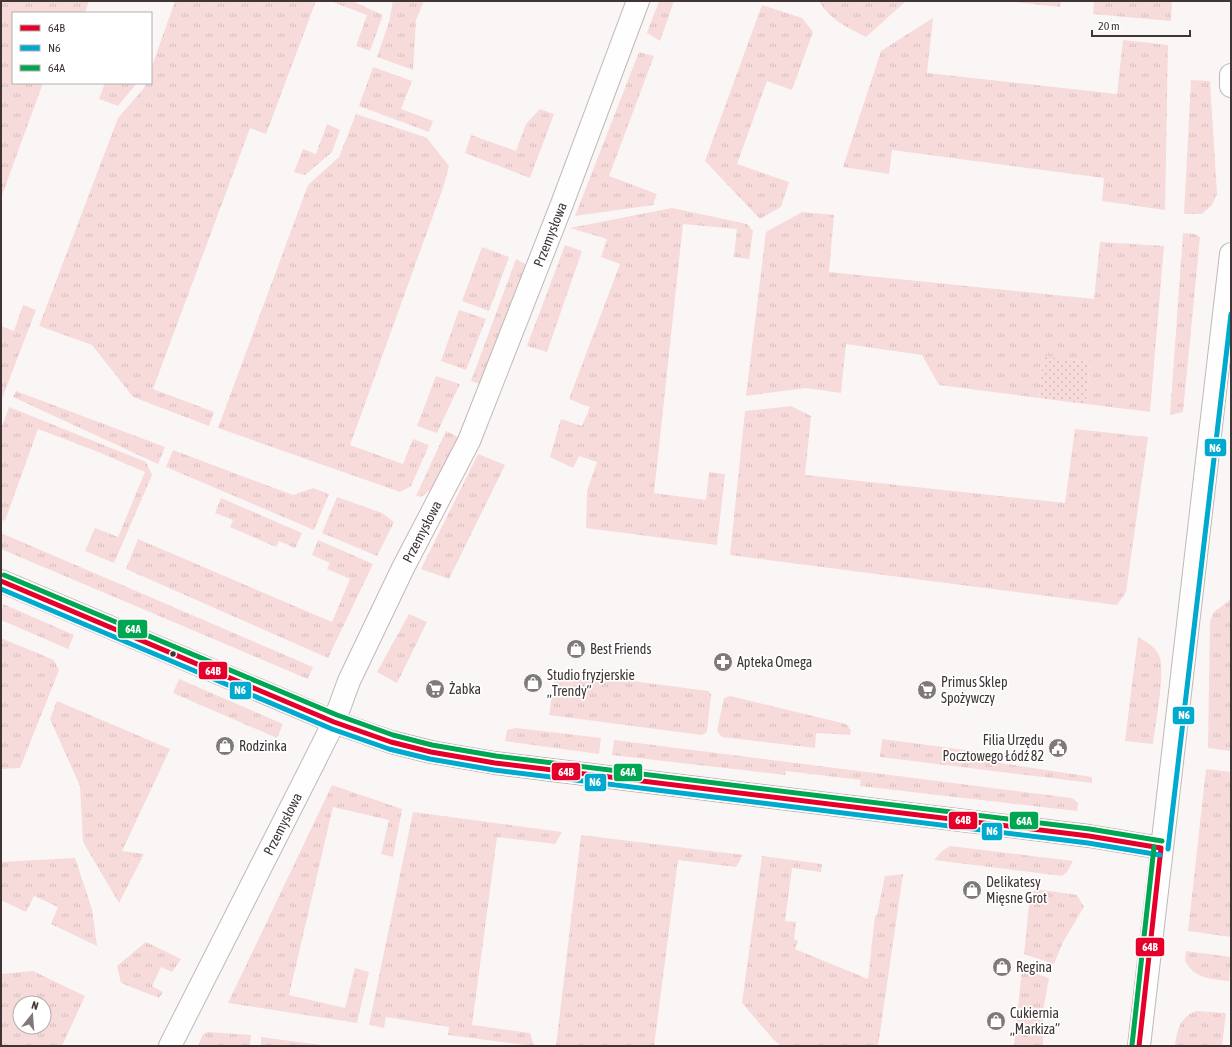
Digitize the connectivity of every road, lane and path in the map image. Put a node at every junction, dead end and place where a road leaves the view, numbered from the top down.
1 (638, 1) edge
2 (1231, 74) edge
3 (1231, 86) edge
4 (1231, 254) edge
5 (1, 581) edge
6 (334, 722) junction
7 (1162, 848) junction
8 (170, 1046) edge
9 (1139, 1046) edge

1 - 6 street, Przemysłowa
2 - 3 street
4 - 7 street
5 - 6 street
6 - 7 street
6 - 8 street, Przemysłowa
7 - 9 street

